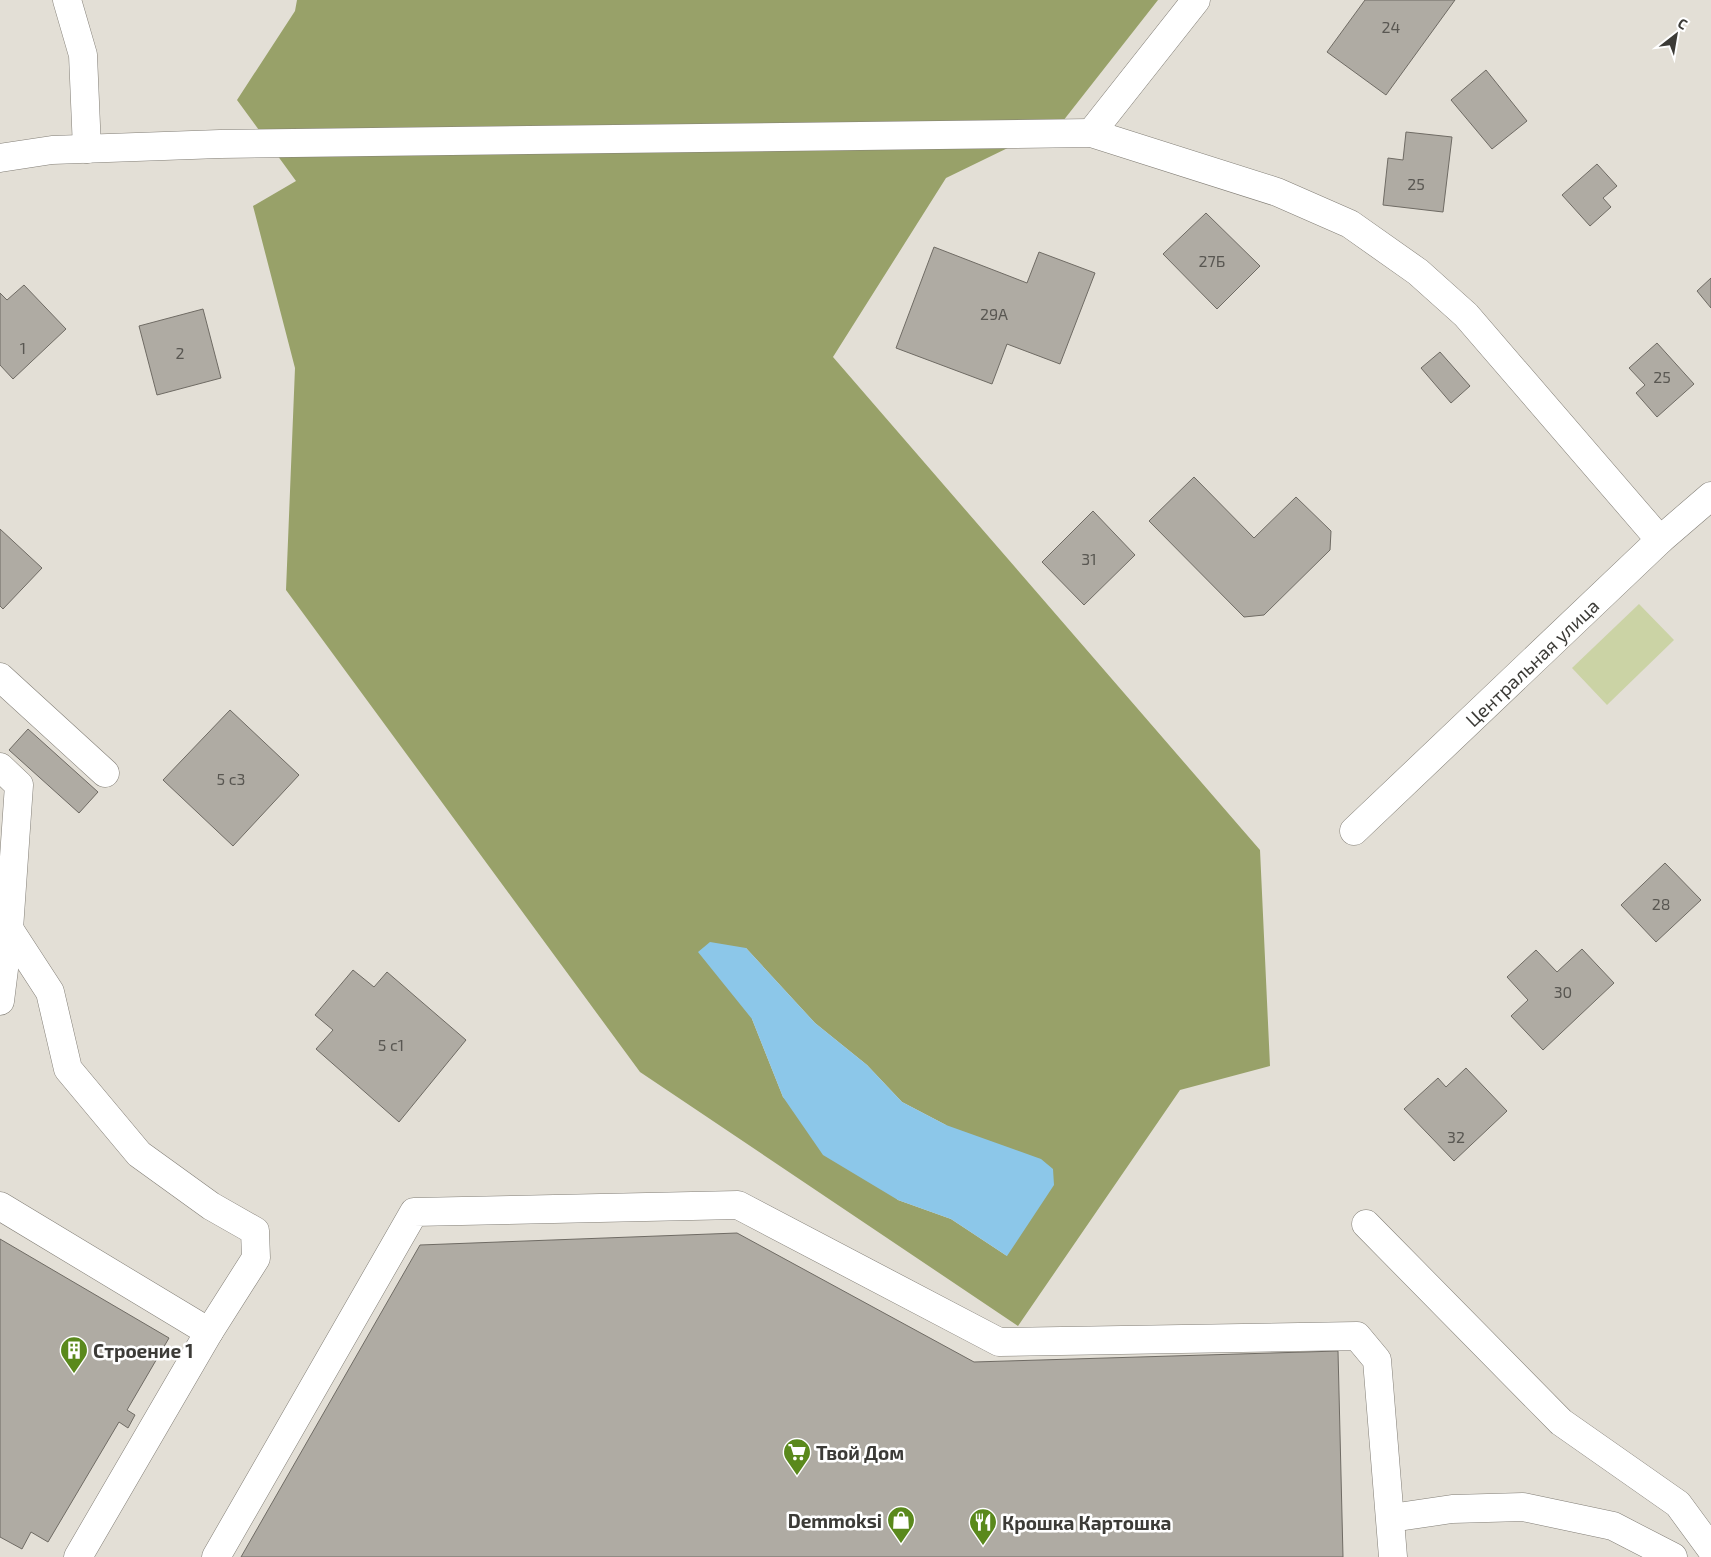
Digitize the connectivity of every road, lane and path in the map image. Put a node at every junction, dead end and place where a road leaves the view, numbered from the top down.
1 (67, 0) edge
2 (1196, 0) edge
3 (1091, 133) junction
4 (87, 149) junction
5 (0, 158) edge
6 (1711, 496) edge
7 (1700, 515) edge
8 (1660, 540) junction
9 (0, 677) edge
10 (0, 767) edge
11 (105, 773) dead end
12 (1354, 831) dead end
13 (9, 929) junction
14 (0, 1001) edge
15 (0, 1206) edge
16 (1366, 1224) dead end
17 (210, 1332) junction
18 (1391, 1518) junction
19 (1711, 1549) edge
20 (78, 1557) edge
21 (216, 1557) edge
22 (1393, 1557) edge
23 (1674, 1557) edge

1 - 4 street
2 - 3 street
3 - 4 street
3 - 8 street
4 - 5 street
6 - 7 street, Центральная улица
7 - 8 street, Центральная улица
8 - 12 street, Центральная улица
9 - 11 street
10 - 13 street
13 - 14 street
13 - 17 street
15 - 17 street
16 - 19 street
17 - 20 street
18 - 21 street
18 - 22 street
18 - 23 street

